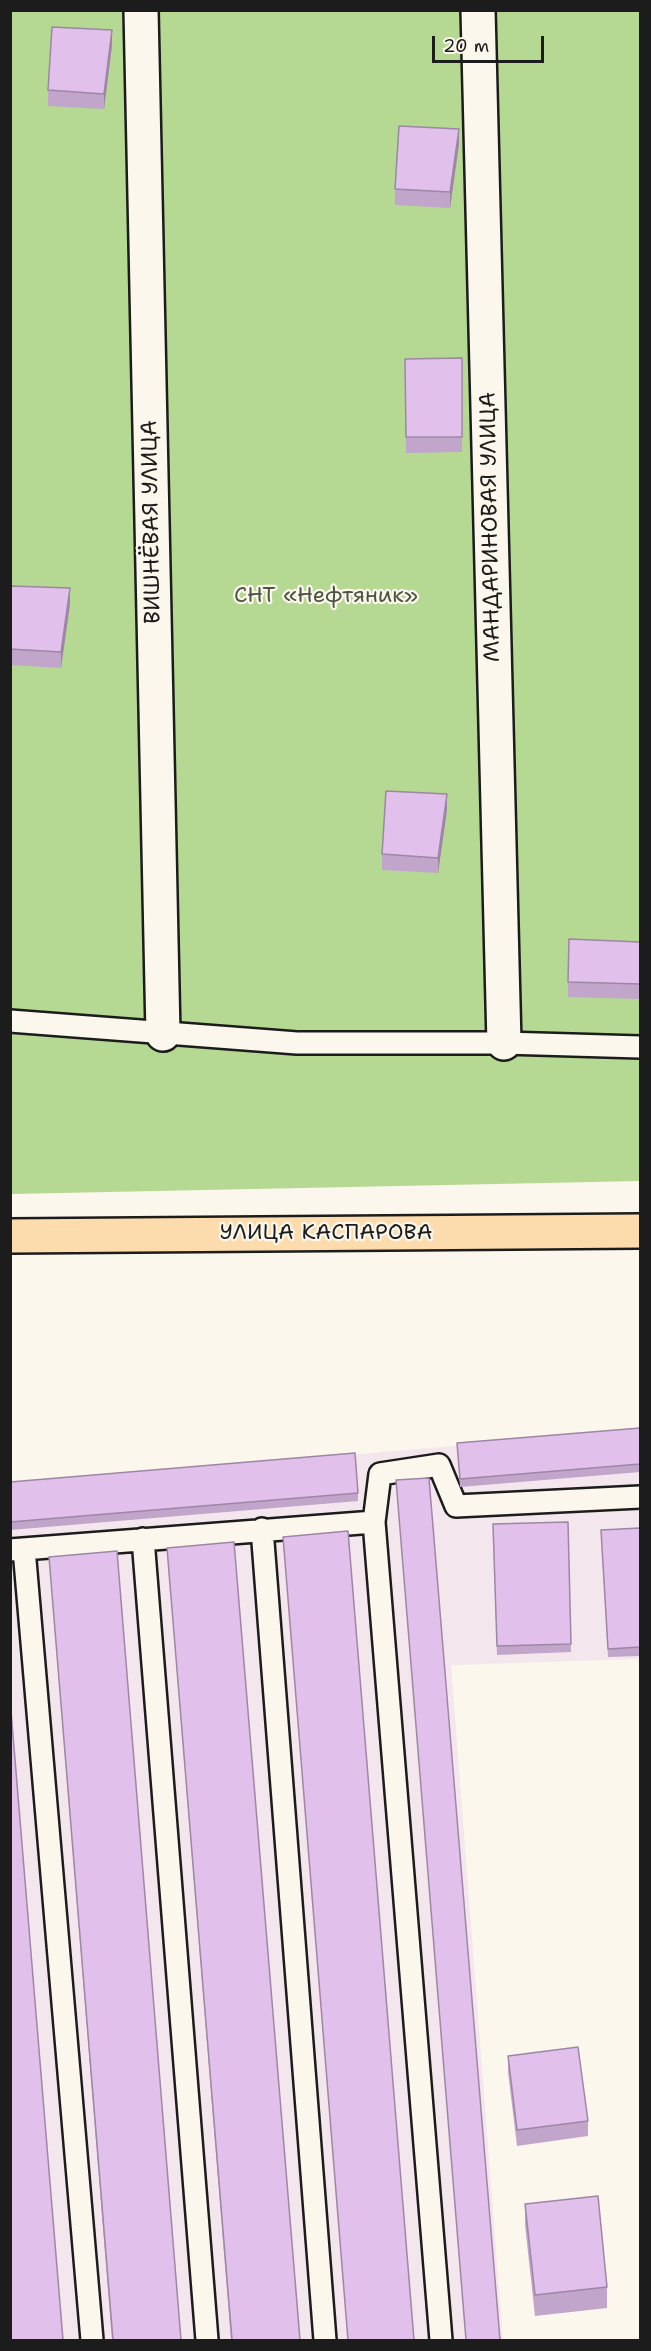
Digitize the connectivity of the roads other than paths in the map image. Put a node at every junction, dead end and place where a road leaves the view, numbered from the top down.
1 (141, 10) edge
2 (478, 10) edge
3 (10, 1022) edge
4 (163, 1034) junction
5 (504, 1043) junction
6 (640, 1047) edge
7 (640, 1231) edge
8 (10, 1236) edge
9 (640, 1497) edge
10 (374, 1522) junction
11 (262, 1529) junction
12 (143, 1539) junction
13 (17, 1549) edge
14 (92, 2340) edge
15 (207, 2340) edge
16 (325, 2340) edge
17 (441, 2340) edge

1 - 4 street, ВИШНЁВАЯ УЛИЦА
2 - 5 street, МАНДАРИНОВАЯ УЛИЦА
3 - 4 lane
4 - 5 lane
5 - 6 lane
7 - 8 main road, УЛИЦА КАСПАРОВА
9 - 10 lane
10 - 11 lane
10 - 17 lane
11 - 12 lane
11 - 16 lane
12 - 13 lane
12 - 15 lane
13 - 14 lane

